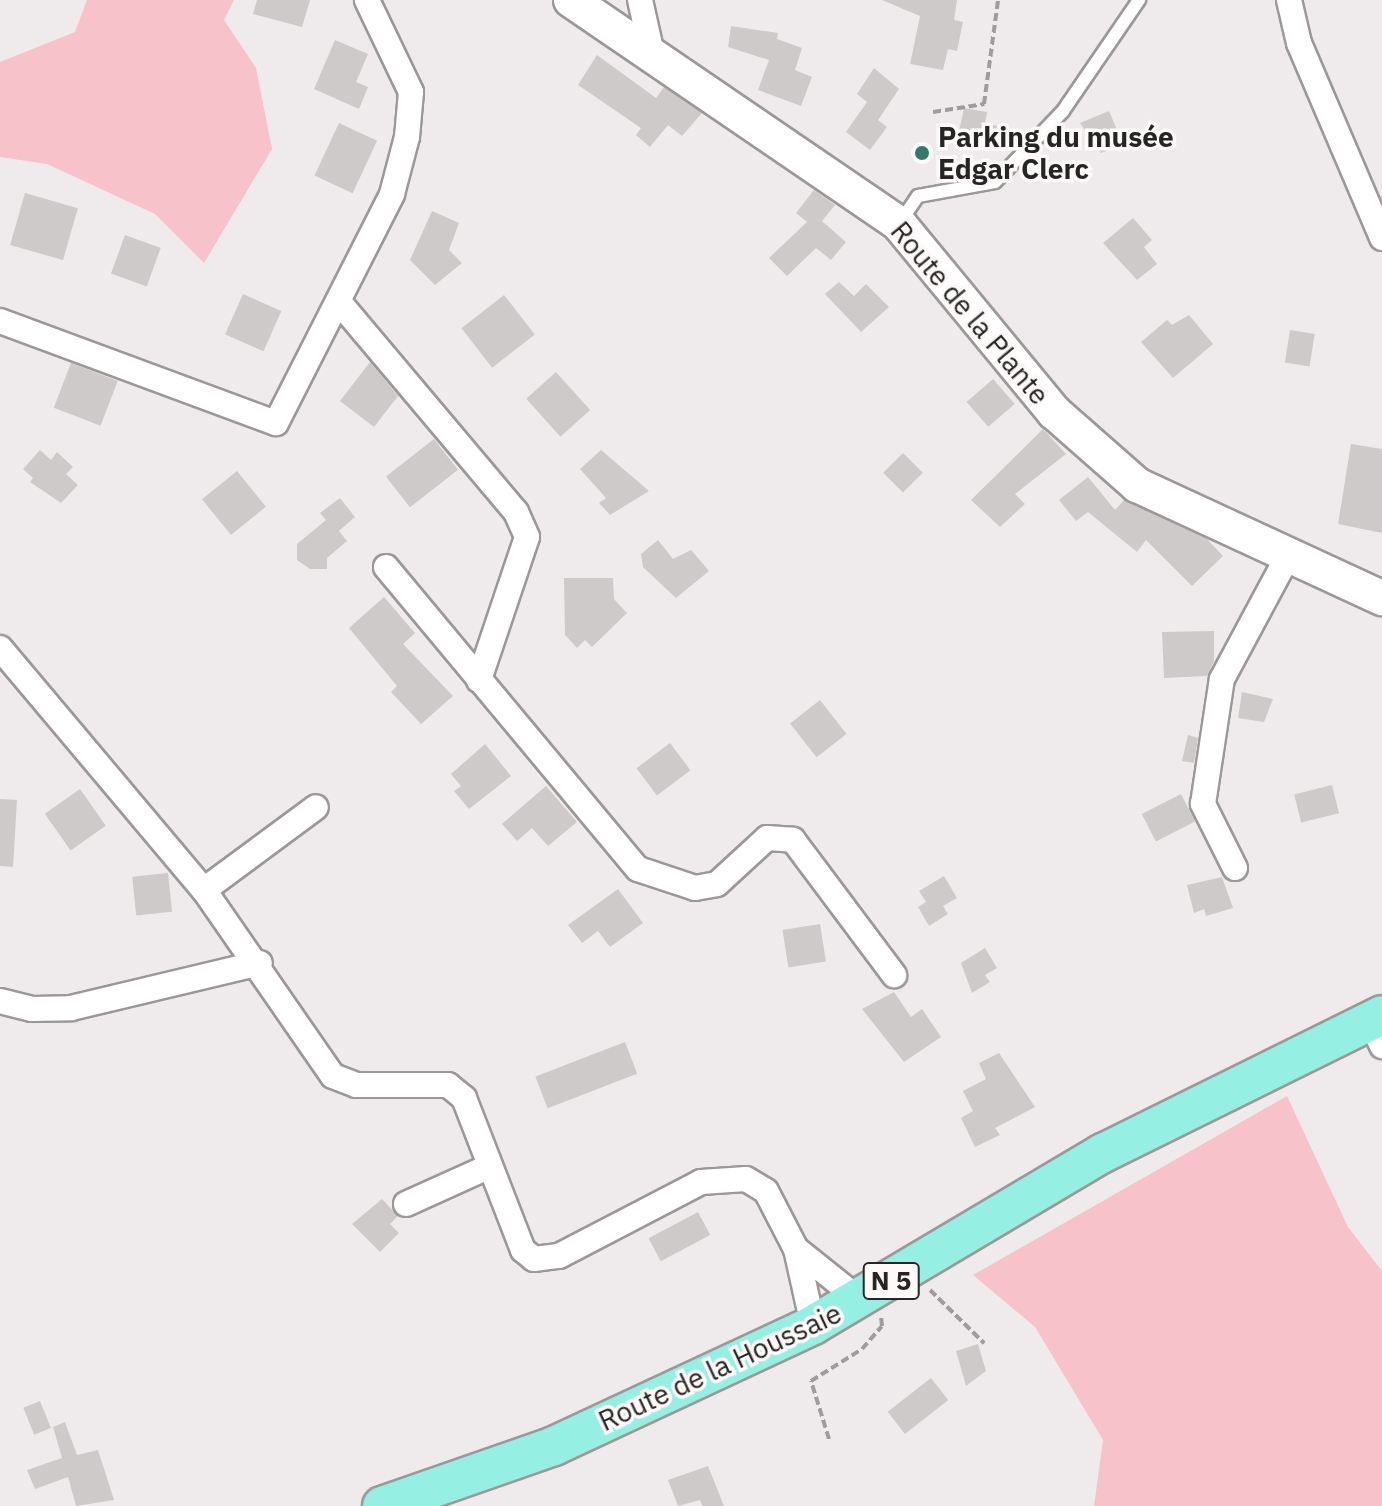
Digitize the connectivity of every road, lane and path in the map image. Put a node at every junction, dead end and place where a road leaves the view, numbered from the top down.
1 (367, 0) edge
2 (571, 0) edge
3 (640, 0) edge
4 (998, 0) edge
5 (1139, 0) edge
6 (1289, 0) edge
7 (653, 58) junction
8 (933, 112) dead end
9 (899, 224) junction
10 (1382, 238) edge
11 (339, 302) junction
12 (0, 321) edge
13 (1287, 558) junction
14 (386, 567) dead end
15 (1382, 598) edge
16 (0, 648) edge
17 (479, 680) junction
18 (316, 807) dead end
19 (1235, 868) dead end
20 (204, 890) junction
21 (260, 963) junction
22 (894, 975) dead end
23 (0, 1001) edge
24 (1378, 1028) edge
25 (490, 1166) junction
26 (406, 1204) dead end
27 (796, 1249) junction
28 (879, 1288) junction
29 (813, 1325) junction
30 (984, 1343) dead end
31 (829, 1439) dead end
32 (382, 1506) edge

1 - 11 street
2 - 7 main road, Route de la Plante
3 - 7 street
4 - 8 path
5 - 9 lane
6 - 10 street
7 - 9 main road, Route de la Plante
9 - 13 main road, Route de la Plante
11 - 12 street
11 - 17 street
13 - 15 main road, Route de la Plante
13 - 19 street
14 - 17 street
16 - 20 street
17 - 22 street
18 - 20 street
20 - 21 street
21 - 23 street
21 - 25 street
24 - 28 main road, Route de la Houssaie / N 5
25 - 26 street
25 - 27 street
27 - 28 street
27 - 29 street
28 - 29 main road, Route de la Houssaie / N 5
28 - 30 path
28 - 31 path
29 - 32 main road, Route de la Houssaie / N 5

